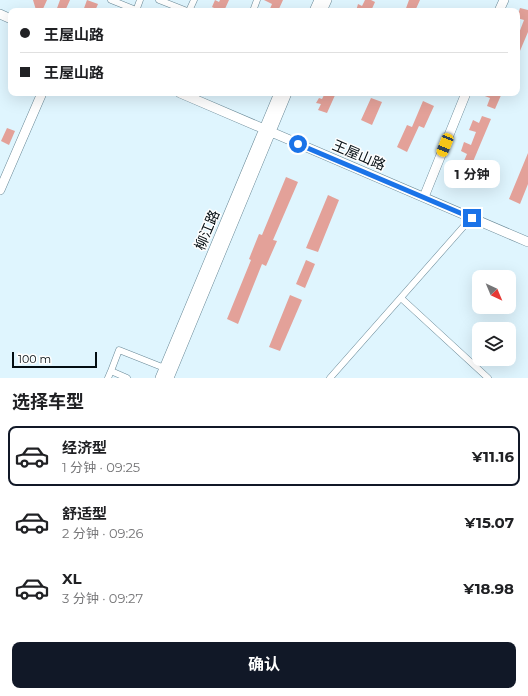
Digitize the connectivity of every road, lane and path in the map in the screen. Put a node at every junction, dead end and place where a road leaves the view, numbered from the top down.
1 (111, 0) edge
2 (158, 0) edge
3 (131, 8) edge
4 (180, 8) edge
5 (41, 96) edge
6 (187, 96) edge
7 (278, 96) edge
8 (285, 96) edge
9 (465, 96) edge
10 (267, 130) junction
11 (0, 190) edge
12 (424, 197) junction
13 (472, 218) junction
14 (528, 242) edge
15 (401, 298) junction
16 (111, 371) junction
17 (168, 372) edge
18 (108, 378) edge
19 (127, 378) edge
20 (160, 378) edge
21 (330, 378) edge
22 (488, 378) edge

1 - 3 street
2 - 4 street
5 - 11 street
6 - 10 street, 王屋山路
7 - 10 street, 柳江路
8 - 10 street, 柳江路
9 - 12 street
10 - 12 street, 王屋山路
10 - 17 street, 柳江路
12 - 13 street, 王屋山路
13 - 14 street, 王屋山路
13 - 15 street
15 - 21 street
15 - 22 street
16 - 17 street
16 - 18 street
16 - 19 street
17 - 20 street, 柳江路

